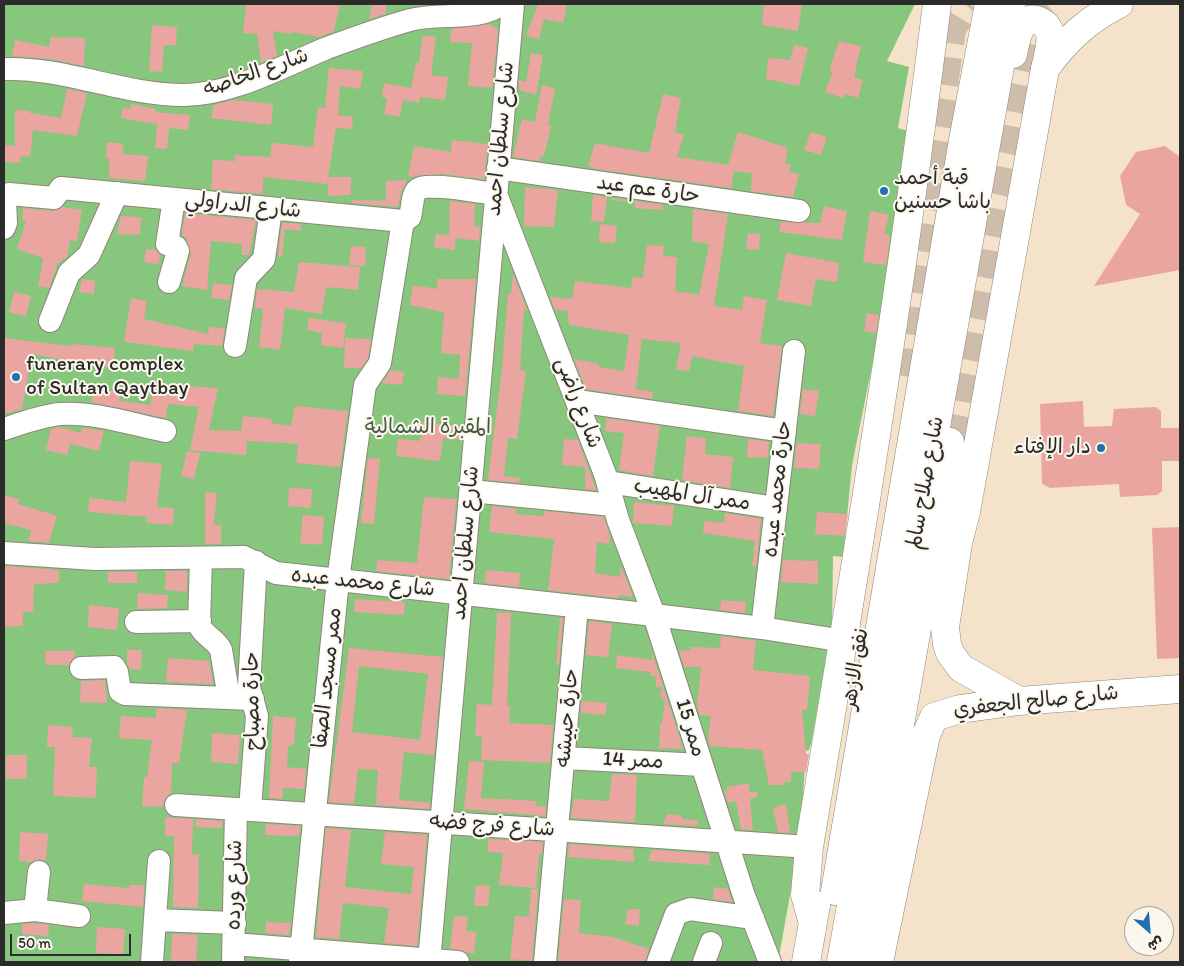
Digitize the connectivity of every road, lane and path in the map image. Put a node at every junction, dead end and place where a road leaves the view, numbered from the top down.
1 (502, 4) edge
2 (513, 4) edge
3 (937, 4) edge
4 (989, 4) edge
5 (1011, 4) edge
6 (1119, 4) edge
7 (4, 69) edge
8 (1045, 69) junction
9 (988, 138) junction
10 (498, 168) junction
11 (117, 193) junction
12 (496, 194) junction
13 (174, 199) junction
14 (271, 208) junction
15 (798, 211) dead end
16 (403, 221) junction
17 (4, 228) edge
18 (170, 282) dead end
19 (50, 321) dead end
20 (234, 346) dead end
21 (794, 351) dead end
22 (903, 376) tunnel mouth
23 (577, 401) junction
24 (4, 430) edge
25 (785, 431) junction
26 (165, 432) dead end
27 (950, 442) tunnel mouth
28 (608, 482) junction
29 (470, 491) junction
30 (613, 505) junction
31 (776, 508) junction
32 (4, 553) edge
33 (200, 558) junction
34 (256, 562) junction
35 (338, 580) junction
36 (462, 594) junction
37 (577, 607) junction
38 (654, 615) junction
39 (200, 621) junction
40 (136, 622) dead end
41 (762, 628) junction
42 (844, 641) junction
43 (81, 668) dead end
44 (1180, 689) edge
45 (229, 698) junction
46 (254, 699) junction
47 (1019, 701) junction
48 (564, 758) junction
49 (702, 765) junction
50 (176, 805) dead end
51 (243, 809) junction
52 (314, 814) junction
53 (442, 822) junction
54 (558, 830) junction
55 (726, 841) junction
56 (809, 847) junction
57 (159, 860) dead end
58 (40, 872) dead end
59 (35, 910) junction
60 (4, 913) edge
61 (79, 916) dead end
62 (753, 918) junction
63 (155, 920) junction
64 (813, 924) junction
65 (234, 943) edge
66 (301, 956) edge
67 (429, 961) edge
68 (152, 962) edge
69 (458, 962) edge
70 (545, 962) edge
71 (658, 962) edge
72 (770, 962) edge
73 (806, 962) edge
74 (823, 962) edge
75 (841, 962) edge
76 (858, 962) edge
77 (879, 962) edge

1 - 7 street, شارع الخاصه
2 - 10 street, شارع سلطان احمد
3 - 42 main road
4 - 74 main road, شارع صلاح سالم
5 - 9 main road, شارع صلاح سالم
6 - 8 main road
8 - 9 main road
8 - 47 main road
9 - 75 main road, شارع صلاح سالم
10 - 12 street, شارع سلطان احمد
10 - 15 street, حارة عم عيد
11 - 13 street, شارع الدراولي
11 - 17 street, شارع الدراولي
11 - 19 street
12 - 16 street
12 - 23 street, شارع راضى
12 - 29 street, شارع سلطان احمد
13 - 14 street, شارع الدراولي
13 - 18 street
14 - 16 street, شارع الدراولي
14 - 20 street
16 - 35 street, ممر مسجد الصفا
21 - 25 street, حارة محمد عبده
22 - 64 main road, نفق الازهر
23 - 25 street
23 - 28 street, شارع راضى
24 - 26 street
25 - 31 street, حارة محمد عبده
27 - 76 main road
28 - 30 street, شارع راضى
28 - 31 street, ممر آل المهيب
29 - 30 street
29 - 36 street, شارع سلطان احمد
30 - 38 street, شارع راضى
31 - 41 street, حارة محمد عبده
32 - 33 street, شارع محمد عبده
33 - 34 street, شارع محمد عبده
33 - 39 street
34 - 35 street, شارع محمد عبده
34 - 46 street, حارة مصباح
35 - 36 street, شارع محمد عبده
35 - 52 street, ممر مسجد الصفا
36 - 37 street, شارع محمد عبده
36 - 53 street, شارع سلطان احمد
37 - 38 street, شارع محمد عبده
37 - 48 street, حارة حبيشه
38 - 41 street, شارع محمد عبده
38 - 49 street, ممر 15
39 - 40 street
39 - 45 street
41 - 42 street, شارع محمد عبده
42 - 56 main road
43 - 45 street
44 - 47 main road, شارع صالح الجعفري
45 - 46 street
46 - 51 street, حارة مصباح
47 - 77 main road, شارع صالح الجعفري
48 - 49 street, ممر 14
48 - 54 street, حارة حبيشه
49 - 55 street, ممر 15
50 - 51 street, شارع فرج فضه
51 - 52 street, شارع فرج فضه
51 - 65 street, شارع ورده
52 - 53 street, شارع فرج فضه
52 - 66 street, ممر مسجد الصفا
53 - 54 street, شارع فرج فضه
53 - 67 street, شارع سلطان احمد
54 - 55 street, شارع فرج فضه
54 - 70 street, حارة حبيشه
55 - 56 street, شارع فرج فضه
55 - 62 street, ممر 15
56 - 64 main road
57 - 63 street
58 - 59 street
59 - 60 street
59 - 61 street
62 - 71 street
62 - 72 street, ممر 15
63 - 65 street
63 - 68 street
64 - 73 main road, نفق الازهر
65 - 66 street
66 - 67 street
67 - 69 street

